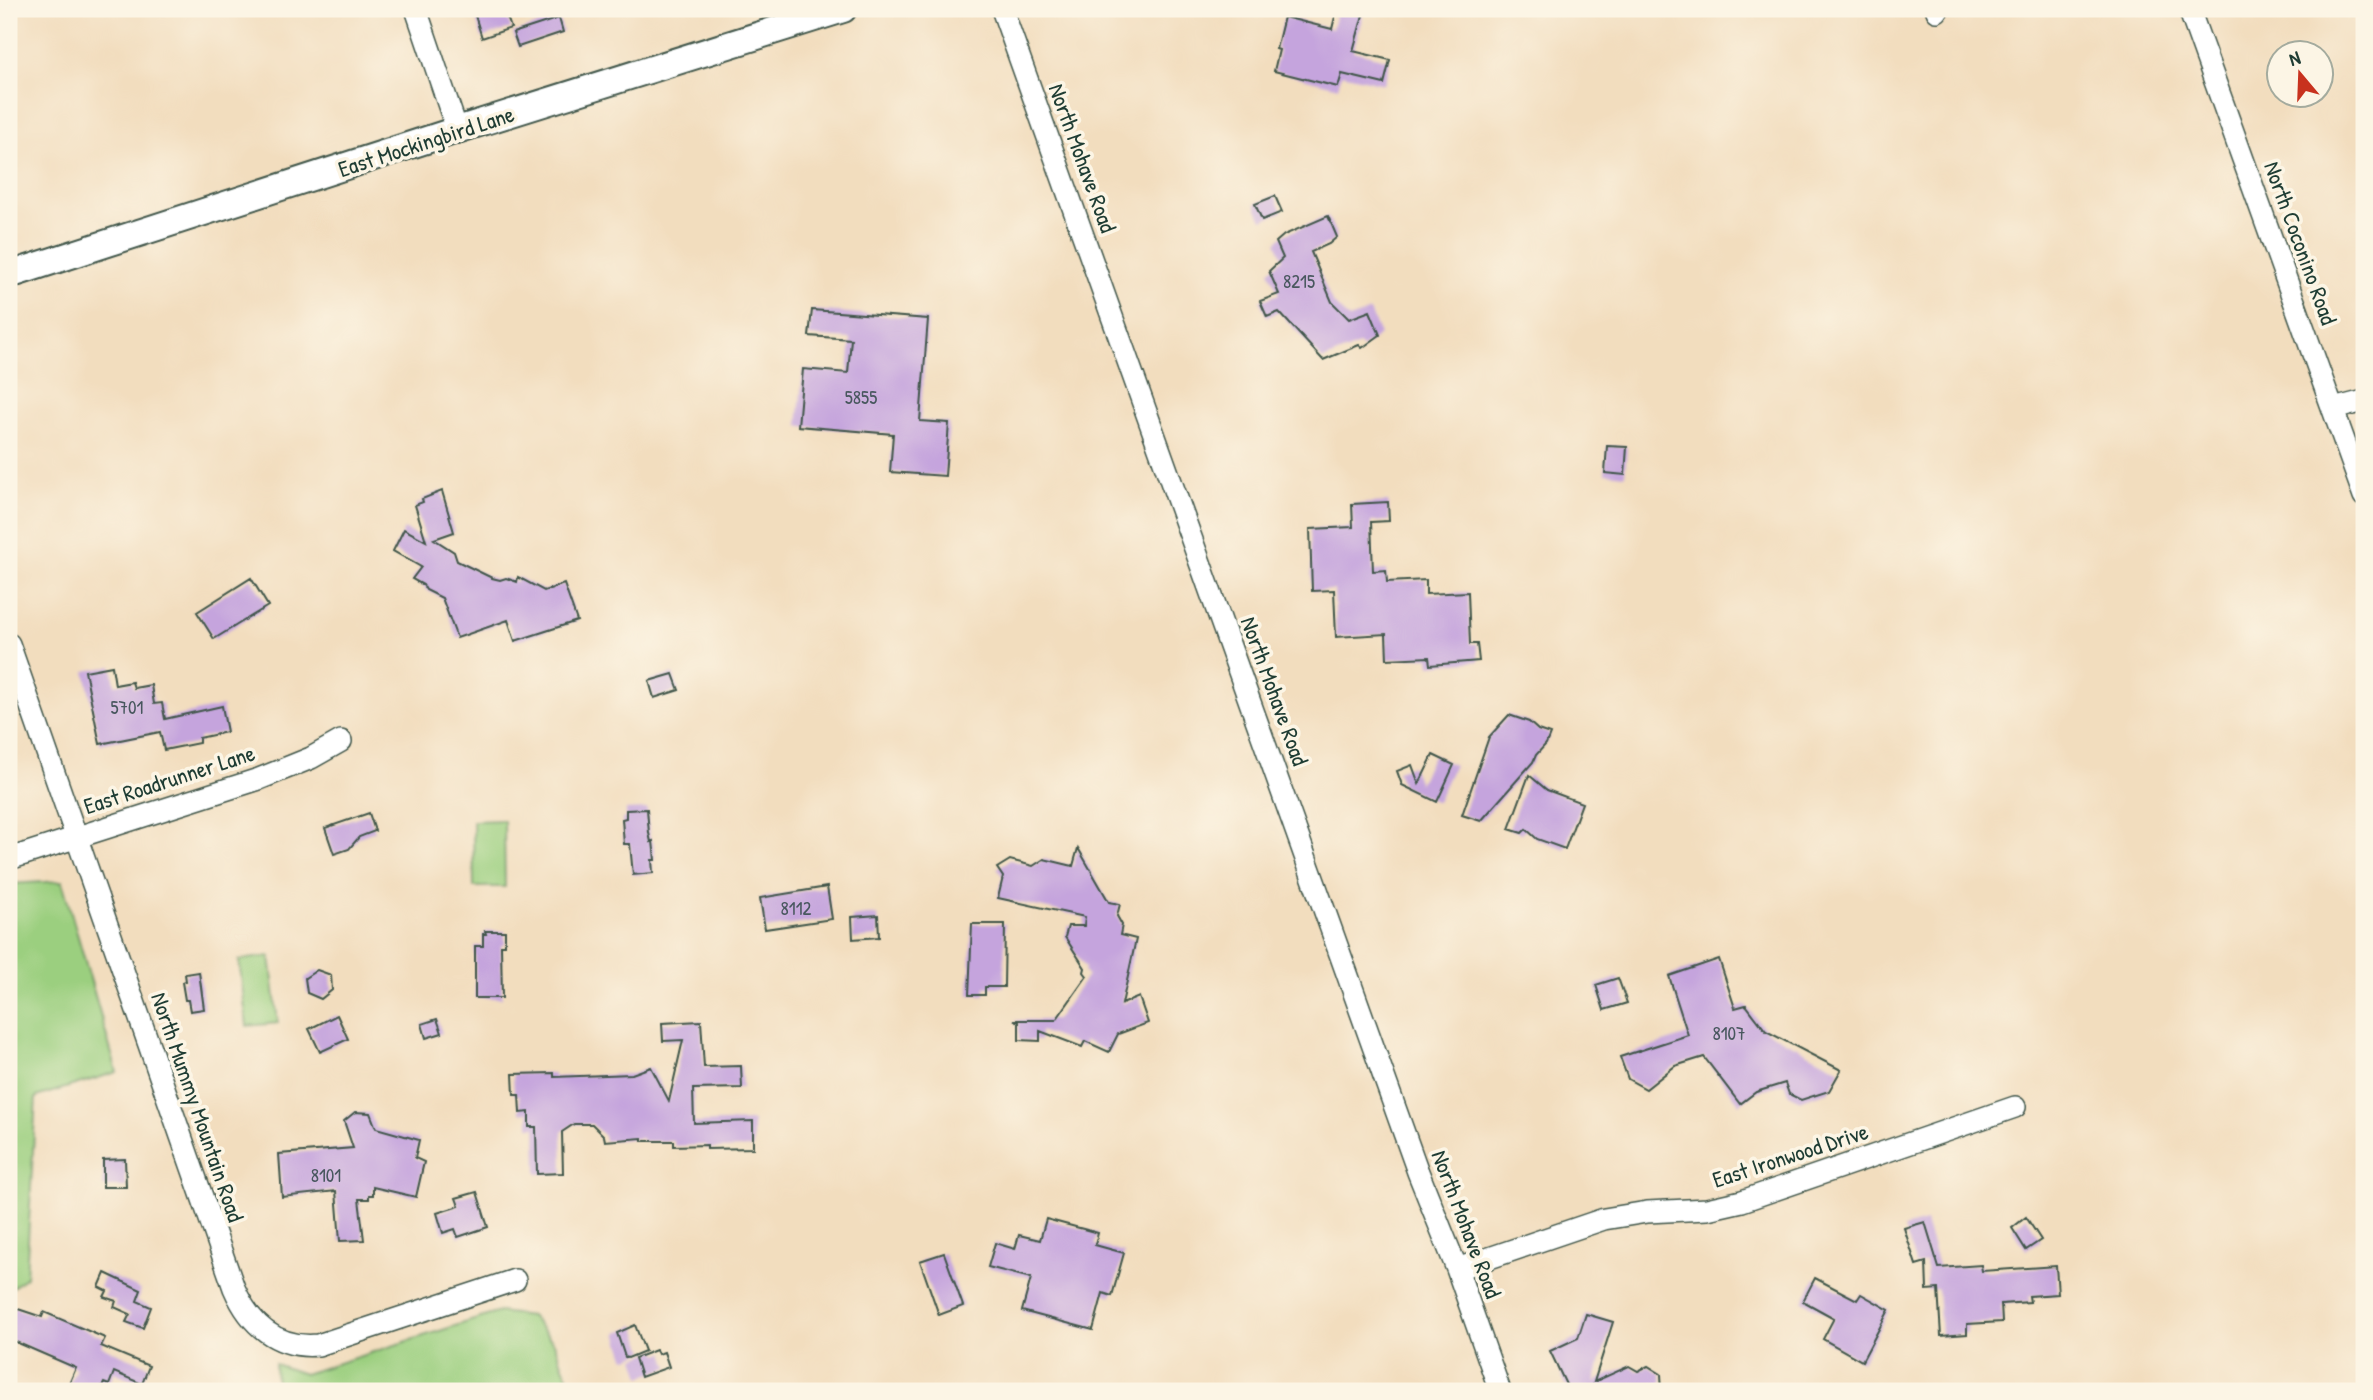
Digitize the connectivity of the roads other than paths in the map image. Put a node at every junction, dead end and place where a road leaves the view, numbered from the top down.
1 (416, 9) edge
2 (843, 9) edge
3 (1002, 9) edge
4 (2189, 9) edge
5 (457, 130) junction
6 (9, 275) edge
7 (2364, 401) edge
8 (2333, 409) junction
9 (2364, 496) edge
10 (9, 644) edge
11 (341, 741) dead end
12 (76, 836) junction
13 (9, 859) edge
14 (2015, 1107) dead end
15 (1457, 1269) junction
16 (514, 1280) dead end
17 (1500, 1391) edge

1 - 5 street
2 - 5 street, East Mockingbird Lane
3 - 15 street, North Mohave Road
4 - 8 street, North Coconino Road
5 - 6 street, East Mockingbird Lane
7 - 8 street
8 - 9 street, North Coconino Road
10 - 12 street, North Mummy Mountain Road
11 - 12 street, East Roadrunner Lane
12 - 13 street, East Roadrunner Lane
12 - 16 street, North Mummy Mountain Road
14 - 15 street, East Ironwood Drive
15 - 17 street, North Mohave Road

